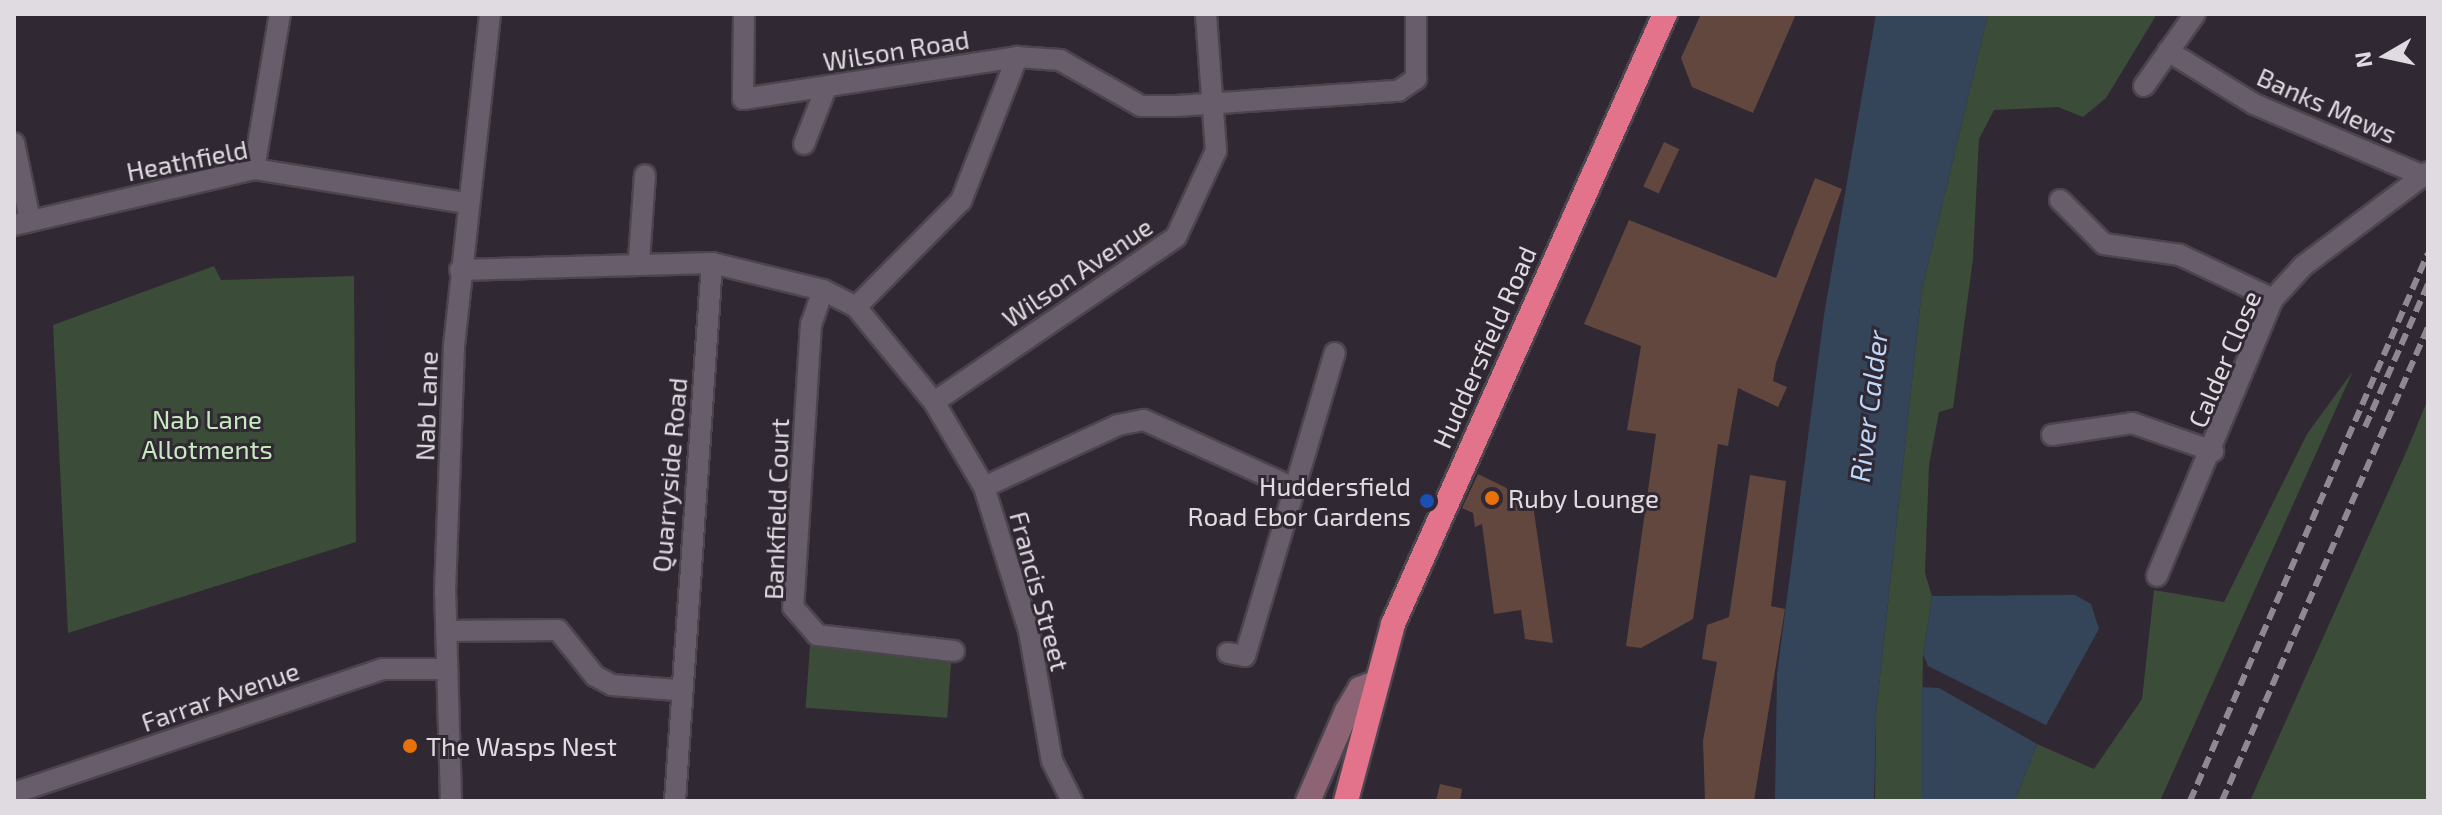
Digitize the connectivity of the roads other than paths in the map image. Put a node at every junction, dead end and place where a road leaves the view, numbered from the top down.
1 (280, 14) edge
2 (490, 14) edge
3 (744, 14) edge
4 (1206, 14) edge
5 (1416, 14) edge
6 (1665, 14) edge
7 (2195, 14) edge
8 (2168, 51) junction
9 (1017, 57) junction
10 (2144, 86) dead end
11 (826, 88) junction
12 (1216, 101) junction
13 (14, 143) edge
14 (804, 144) dead end
15 (254, 169) junction
16 (2427, 174) edge
17 (645, 175) dead end
18 (2060, 200) dead end
19 (466, 203) junction
20 (22, 223) edge
21 (639, 260) junction
22 (712, 263) junction
23 (460, 270) junction
24 (823, 290) junction
25 (2273, 299) junction
26 (856, 307) junction
27 (1335, 353) dead end
28 (934, 402) junction
29 (2052, 435) dead end
30 (2213, 451) junction
31 (984, 487) junction
32 (1294, 488) junction
33 (2157, 576) dead end
34 (446, 631) junction
35 (954, 651) dead end
36 (1228, 653) dead end
37 (447, 669) junction
38 (1375, 683) junction
39 (677, 690) junction
40 (14, 793) edge
41 (451, 801) edge
42 (675, 801) edge
43 (1072, 801) edge
44 (1308, 801) edge
45 (1346, 801) edge

1 - 15 street
2 - 19 street, Nab Lane
3 - 11 street, Wilson Road
4 - 12 street, Wilson Avenue
5 - 12 street, Wilson Road
6 - 38 highway, Huddersfield Road
7 - 8 street
8 - 10 street
8 - 16 street, Banks Mews
9 - 11 street, Wilson Road
9 - 12 street, Wilson Road
9 - 26 street
11 - 14 street
12 - 28 street, Wilson Avenue
13 - 20 street
15 - 19 street, Heathfield
15 - 20 street, Heathfield
16 - 25 street, Calder Close
17 - 21 street
18 - 25 street
19 - 23 street, Nab Lane
21 - 22 street, Francis Street
21 - 23 street, Francis Street
22 - 24 street, Francis Street
22 - 39 street, Quarryside Road
23 - 34 street, Nab Lane
24 - 26 street, Francis Street
24 - 35 street, Bankfield Court
25 - 30 street, Calder Close
26 - 28 street, Francis Street
27 - 32 street
28 - 31 street, Francis Street
29 - 30 street
30 - 33 street, Calder Close
31 - 32 street
31 - 43 street, Francis Street
32 - 36 street
34 - 37 street, Nab Lane
34 - 39 street
37 - 40 street, Farrar Avenue
37 - 41 street, Nab Lane
38 - 44 street
38 - 45 highway, Huddersfield Road
39 - 42 street, Quarryside Road

